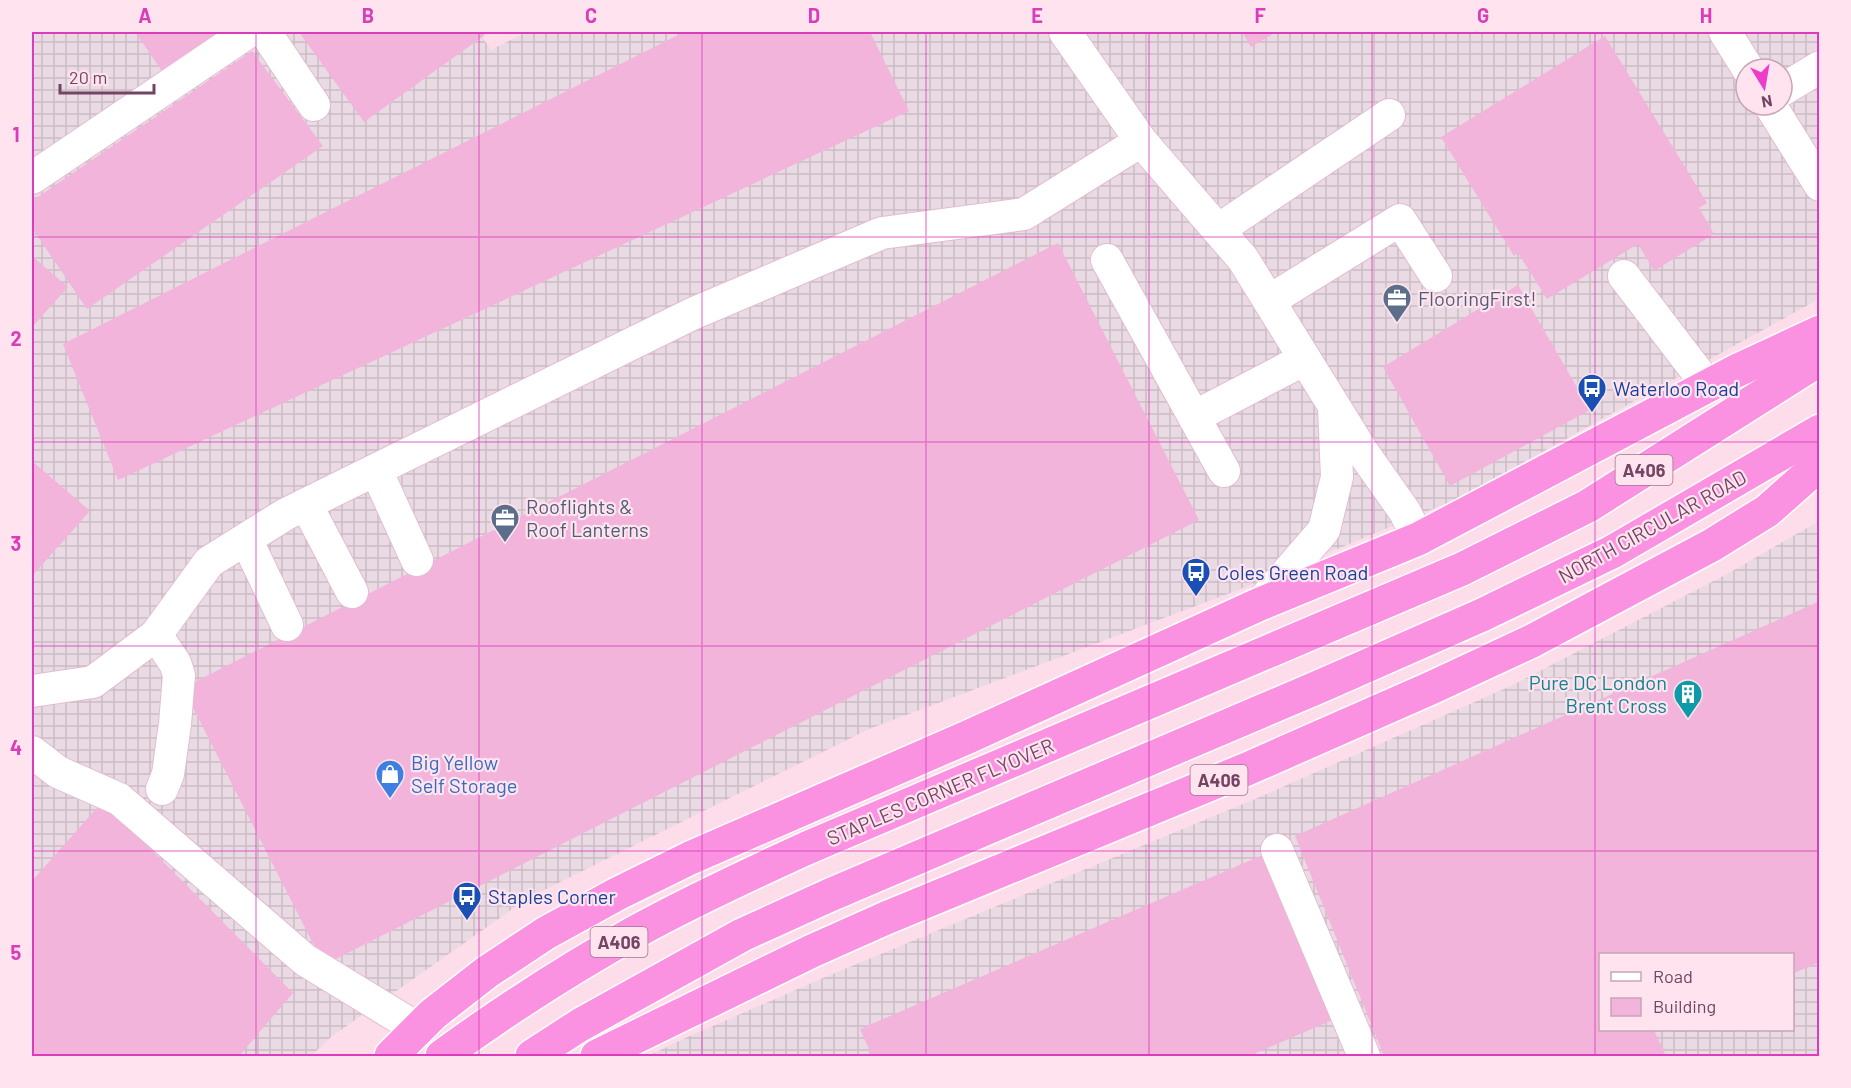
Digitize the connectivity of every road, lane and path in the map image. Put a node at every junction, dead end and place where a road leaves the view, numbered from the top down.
1 (248, 32) edge
2 (265, 32) edge
3 (1065, 32) edge
4 (1725, 32) edge
5 (1741, 57) edge
6 (1820, 67) edge
7 (1794, 83) edge
8 (314, 105) dead end
9 (1389, 116) dead end
10 (1778, 117) edge
11 (1141, 141) junction
12 (32, 178) edge
13 (1820, 185) edge
14 (1218, 230) junction
15 (1107, 260) dead end
16 (1436, 276) dead end
17 (1623, 276) dead end
18 (1269, 300) junction
19 (1820, 332) edge
20 (1305, 358) junction
21 (1820, 359) edge
22 (1708, 386) junction
23 (1334, 405) junction
24 (1194, 417) junction
25 (1820, 431) edge
26 (1820, 464) edge
27 (376, 470) junction
28 (1224, 471) dead end
29 (306, 504) junction
30 (1418, 539) junction
31 (247, 541) junction
32 (417, 560) dead end
33 (352, 592) dead end
34 (1260, 604) junction
35 (287, 625) dead end
36 (156, 634) junction
37 (32, 691) edge
38 (32, 752) edge
39 (162, 789) dead end
40 (1277, 850) dead end
41 (418, 1029) junction
42 (391, 1056) edge
43 (442, 1056) edge
44 (532, 1056) edge
45 (597, 1056) edge
46 (1364, 1056) edge

1 - 12 street
2 - 8 street
3 - 11 street
4 - 5 street
6 - 7 street
9 - 14 street
10 - 13 street
11 - 14 street
11 - 27 street
14 - 18 street
15 - 24 street
16 - 18 street
17 - 22 street
18 - 20 street
19 - 22 highway, A406
20 - 23 street
20 - 24 street
21 - 43 highway, STAPLES CORNER FLYOVER / A406
22 - 30 highway, A406
23 - 30 street
23 - 34 street
24 - 28 street
25 - 44 highway, NORTH CIRCULAR ROAD / A406
26 - 45 highway, A406
27 - 29 street
27 - 32 street
29 - 31 street
29 - 33 street
30 - 34 highway, A406
31 - 35 street
31 - 36 street
34 - 41 highway, A406
36 - 37 street
36 - 39 street
38 - 41 street
40 - 46 street
41 - 42 highway, A406

